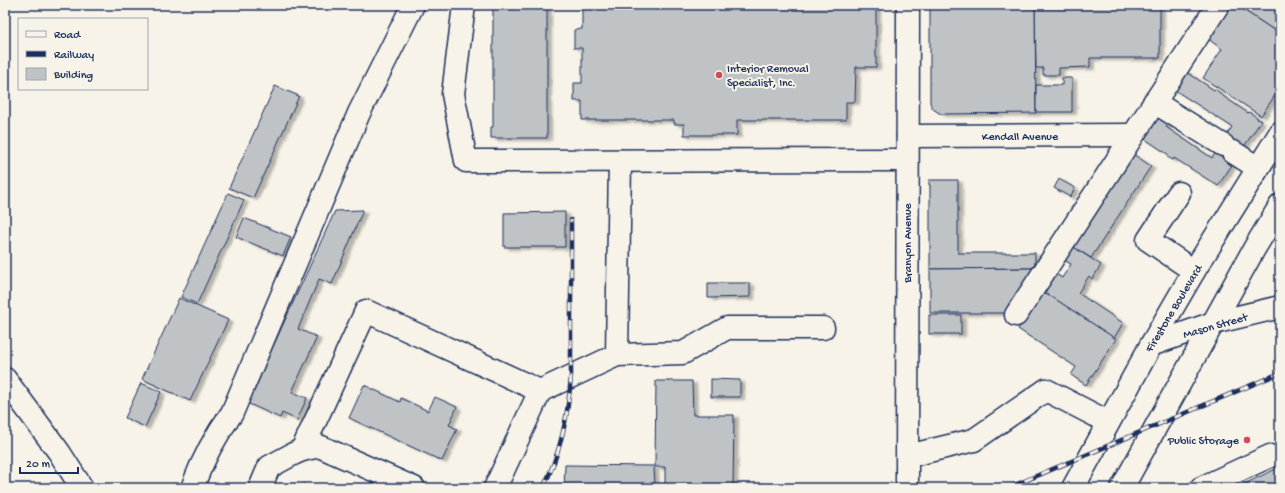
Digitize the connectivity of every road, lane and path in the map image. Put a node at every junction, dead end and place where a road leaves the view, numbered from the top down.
1 (413, 5) edge
2 (464, 5) edge
3 (908, 5) edge
4 (1218, 5) edge
5 (1154, 102) junction
6 (1280, 133) edge
7 (1133, 135) junction
8 (908, 136) junction
9 (907, 160) junction
10 (620, 161) junction
11 (1258, 168) junction
12 (1179, 193) dead end
13 (1280, 206) edge
14 (1194, 271) junction
15 (1280, 307) edge
16 (1016, 315) dead end
17 (1213, 323) junction
18 (823, 328) dead end
19 (1150, 345) junction
20 (617, 356) junction
21 (5, 379) edge
22 (540, 391) junction
23 (1108, 422) junction
24 (293, 455) junction
25 (908, 456) junction
26 (1270, 456) dead end
27 (907, 481) dead end
28 (82, 488) edge
29 (192, 488) edge
30 (260, 488) edge
31 (276, 488) edge
32 (414, 488) edge
33 (495, 488) edge
34 (1073, 488) edge
35 (1122, 488) edge
36 (1200, 488) edge

1 - 29 street
2 - 10 street
3 - 8 street, Branyon Avenue
4 - 5 street
5 - 7 street
5 - 11 street
6 - 11 street, Firestone Boulevard
7 - 8 street, Kendall Avenue
7 - 16 street
8 - 9 street, Branyon Avenue
9 - 10 street
9 - 25 street, Branyon Avenue
10 - 20 street
11 - 14 street, Firestone Boulevard
12 - 14 street
13 - 17 street
14 - 19 street, Firestone Boulevard
15 - 17 street, Mason Street
17 - 19 street, Mason Street
17 - 35 street
18 - 20 street
19 - 23 street, Firestone Boulevard
20 - 22 street
21 - 28 street
22 - 24 street
22 - 33 street
23 - 25 street
23 - 34 street, Firestone Boulevard
24 - 30 street
24 - 31 street
24 - 32 street
25 - 27 street, Branyon Avenue
26 - 36 street

